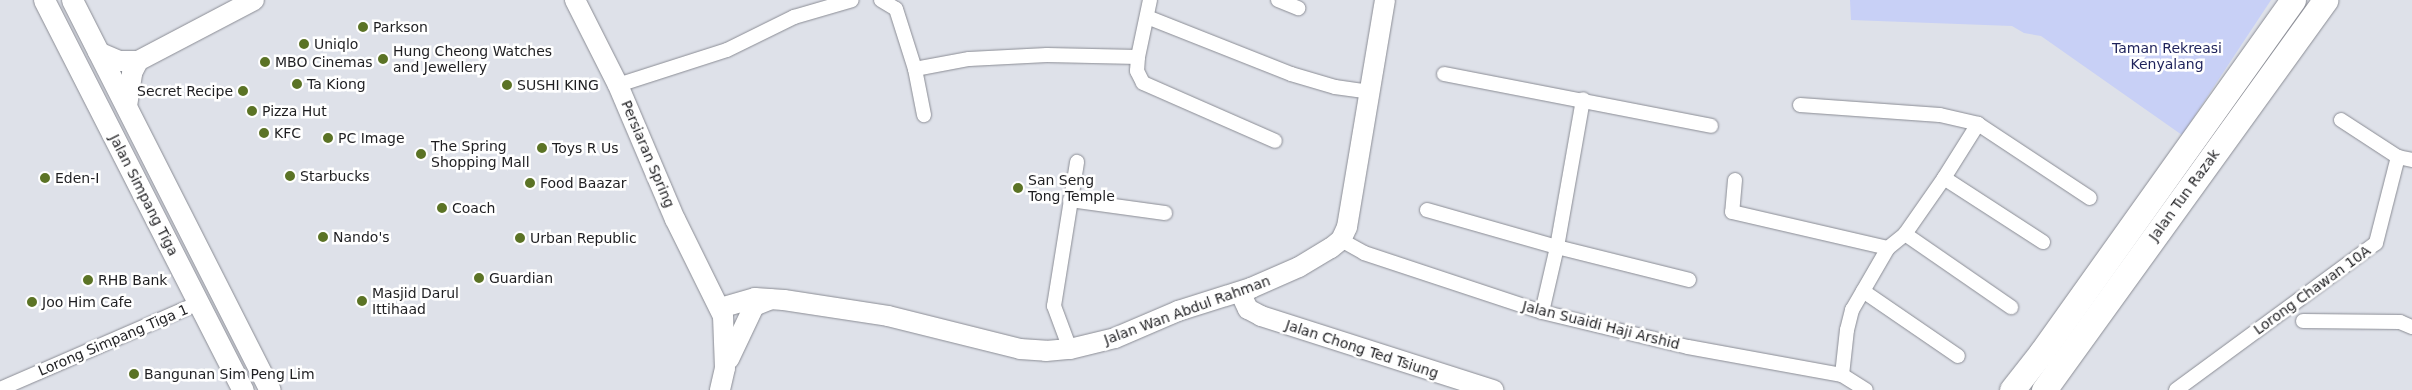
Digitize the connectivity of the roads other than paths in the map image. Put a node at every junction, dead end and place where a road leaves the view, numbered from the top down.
1 (44, 0) edge
2 (72, 0) edge
3 (254, 0) edge
4 (575, 0) edge
5 (852, 0) edge
6 (881, 0) edge
7 (1150, 0) edge
8 (1278, 0) edge
9 (1384, 0) edge
10 (2293, 0) edge
11 (2325, 0) edge
12 (1298, 8) dead end
13 (1147, 17) junction
14 (98, 52) junction
15 (1138, 57) junction
16 (138, 61) junction
17 (915, 69) junction
18 (1444, 74) dead end
19 (618, 85) junction
20 (1370, 92) junction
21 (1583, 99) junction
22 (1800, 105) dead end
23 (127, 106) junction
24 (924, 115) dead end
25 (2341, 120) dead end
26 (1978, 124) junction
27 (1711, 126) dead end
28 (1275, 141) dead end
29 (2398, 157) junction
30 (2412, 160) edge
31 (1076, 162) dead end
32 (1944, 178) junction
33 (1735, 180) dead end
34 (2090, 198) dead end
35 (1070, 200) junction
36 (1427, 210) dead end
37 (1165, 213) dead end
38 (1905, 234) junction
39 (1341, 240) junction
40 (2043, 242) dead end
41 (1557, 247) junction
42 (1888, 248) junction
43 (692, 250) junction
44 (1689, 280) dead end
45 (1245, 290) junction
46 (1863, 291) junction
47 (763, 298) junction
48 (199, 303) junction
49 (1198, 306) junction
50 (2010, 307) dead end
51 (720, 308) junction
52 (1542, 312) junction
53 (1261, 316) junction
54 (2304, 320) dead end
55 (2412, 327) edge
56 (1070, 349) junction
57 (1958, 356) dead end
58 (725, 368) junction
59 (1842, 375) junction
60 (0, 389) edge
61 (243, 390) edge
62 (270, 390) edge
63 (720, 390) edge
64 (1492, 390) edge
65 (1866, 390) edge
66 (2012, 390) edge
67 (2044, 390) edge
68 (2176, 390) edge

1 - 48 main road, Jalan Simpang Tiga
2 - 14 main road, Jalan Simpang Tiga
3 - 16 street
4 - 19 street, Persiaran Spring
5 - 19 street
6 - 17 street
7 - 13 street
8 - 12 street
9 - 20 street
10 - 66 highway, Jalan Tun Razak
11 - 67 highway, Jalan Tun Razak
13 - 15 street
13 - 20 street
14 - 16 street
14 - 23 main road, Jalan Simpang Tiga
15 - 17 street
15 - 28 street
16 - 23 street
17 - 24 street
18 - 21 street
19 - 43 street, Persiaran Spring
20 - 39 street
21 - 27 street
21 - 41 street
22 - 26 street
23 - 62 main road, Jalan Simpang Tiga
25 - 29 street
26 - 32 street
26 - 34 street
29 - 30 street
29 - 68 street, Lorong Chawan 10A
31 - 35 street
32 - 38 street
32 - 40 street
33 - 42 street
35 - 37 street
35 - 56 street
36 - 41 street
38 - 42 street
38 - 50 street
39 - 45 street, Jalan Wan Abdul Rahman
39 - 52 street, Jalan Suaidi Haji Arshid
41 - 44 street
41 - 52 street
42 - 46 street
43 - 47 street
43 - 51 street, Persiaran Spring
45 - 49 street, Jalan Wan Abdul Rahman
45 - 53 street
46 - 57 street
46 - 59 street
47 - 51 street, Jalan Wan Abdul Rahman
47 - 56 street, Jalan Wan Abdul Rahman
47 - 58 street
48 - 60 street, Lorong Simpang Tiga 1
48 - 61 main road, Jalan Simpang Tiga
49 - 53 street, Jalan Chong Ted Tsiung
49 - 56 street, Jalan Wan Abdul Rahman
51 - 58 street
52 - 59 street, Jalan Suaidi Haji Arshid
53 - 64 street, Jalan Chong Ted Tsiung
54 - 55 street
58 - 63 street
59 - 65 street, Jalan Suaidi Haji Arshid

